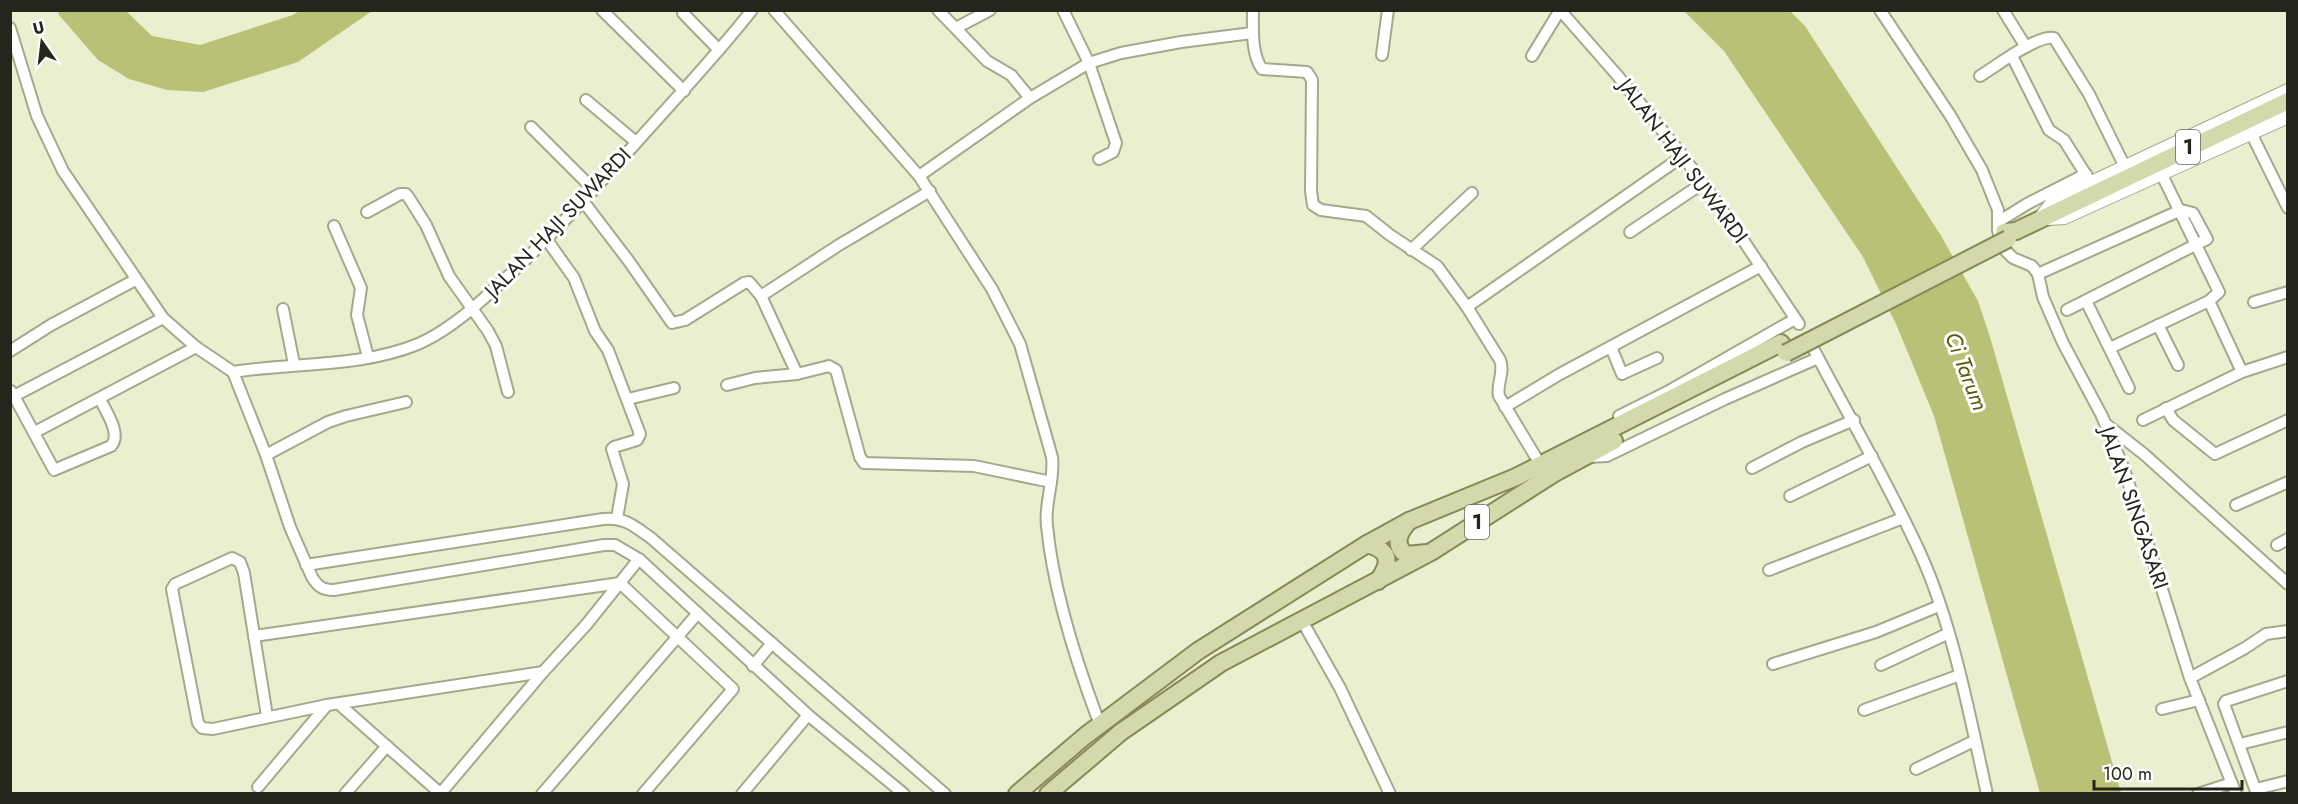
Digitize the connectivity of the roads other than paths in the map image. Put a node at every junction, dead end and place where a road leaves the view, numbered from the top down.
1 (602, 10) edge
2 (752, 10) edge
3 (774, 10) edge
4 (938, 10) edge
5 (990, 10) edge
6 (1063, 10) edge
7 (1253, 10) edge
8 (1388, 10) edge
9 (1560, 10) edge
10 (1880, 10) edge
11 (2003, 10) edge
12 (683, 14) dead end
13 (10, 28) edge
14 (956, 28) junction
15 (1252, 33) junction
16 (2026, 47) junction
17 (719, 50) junction
18 (1382, 55) dead end
19 (2012, 56) junction
20 (1532, 57) dead end
21 (1089, 63) junction
22 (1980, 76) dead end
23 (684, 91) junction
24 (2285, 97) edge
25 (1030, 98) junction
26 (586, 100) dead end
27 (2288, 116) edge
28 (531, 127) dead end
29 (2250, 133) junction
30 (636, 142) junction
31 (1683, 156) junction
32 (1099, 159) dead end
33 (2125, 167) junction
34 (2161, 173) junction
35 (919, 176) junction
36 (1703, 183) junction
37 (2089, 184) junction
38 (594, 190) junction
39 (930, 191) junction
40 (1472, 193) dead end
41 (2284, 195) edge
42 (584, 201) junction
43 (2288, 208) edge
44 (2181, 210) junction
45 (367, 212) dead end
46 (2041, 218) junction
47 (334, 226) dead end
48 (2005, 227) junction
49 (1630, 232) dead end
50 (547, 240) junction
51 (2197, 245) junction
52 (1411, 250) junction
53 (1761, 266) junction
54 (2038, 274) junction
55 (135, 280) junction
56 (2288, 292) edge
57 (761, 296) junction
58 (2086, 301) junction
59 (2208, 301) junction
60 (2254, 302) dead end
61 (1467, 307) junction
62 (283, 309) dead end
63 (472, 309) junction
64 (2067, 310) dead end
65 (163, 318) junction
66 (2158, 325) junction
67 (196, 346) junction
68 (1611, 347) junction
69 (1783, 348) junction
70 (2110, 348) junction
71 (10, 351) edge
72 (368, 357) junction
73 (2288, 357) edge
74 (1657, 358) dead end
75 (294, 364) junction
76 (2178, 365) dead end
77 (233, 372) junction
78 (2242, 372) junction
79 (797, 374) junction
80 (727, 385) dead end
81 (674, 388) dead end
82 (2130, 388) dead end
83 (508, 392) dead end
84 (12, 393) edge
85 (100, 399) junction
86 (628, 399) junction
87 (406, 402) dead end
88 (1505, 407) junction
89 (2166, 408) junction
90 (1854, 420) junction
91 (2144, 420) dead end
92 (2107, 425) junction
93 (2286, 425) edge
94 (35, 432) junction
95 (266, 455) junction
96 (1872, 456) junction
97 (1582, 457) junction
98 (1538, 461) junction
99 (1752, 468) dead end
100 (1051, 482) junction
101 (2288, 482) edge
102 (1790, 496) dead end
103 (2236, 506) dead end
104 (617, 518) junction
105 (1903, 518) junction
106 (1409, 521) junction
107 (2288, 538) edge
108 (1367, 544) junction
109 (2277, 545) dead end
110 (1431, 552) junction
111 (639, 559) junction
112 (306, 566) junction
113 (1769, 570) dead end
114 (1378, 581) junction
115 (620, 583) junction
116 (2288, 584) edge
117 (1940, 606) junction
118 (698, 613) junction
119 (1301, 619) junction
120 (2288, 631) edge
121 (1947, 634) junction
122 (254, 636) junction
123 (676, 638) junction
124 (772, 643) junction
125 (1773, 664) dead end
126 (1881, 665) dead end
127 (753, 666) junction
128 (543, 672) junction
129 (1960, 675) junction
130 (2190, 678) junction
131 (2288, 681) edge
132 (2199, 700) junction
133 (339, 704) junction
134 (327, 705) junction
135 (2162, 709) dead end
136 (1864, 711) dead end
137 (808, 715) junction
138 (267, 716) junction
139 (1097, 717) dead end
140 (2288, 732) edge
141 (1974, 741) junction
142 (2240, 744) junction
143 (387, 746) junction
144 (1916, 769) dead end
145 (2288, 782) edge
146 (258, 787) dead end
147 (2234, 788) edge
148 (2257, 791) edge
149 (440, 793) edge
150 (345, 794) edge
151 (542, 794) edge
152 (643, 794) edge
153 (742, 794) edge
154 (904, 794) edge
155 (945, 794) edge
156 (1017, 794) edge
157 (1048, 794) edge
158 (1390, 794) edge
159 (1987, 794) edge
160 (2198, 794) edge

1 - 23 street
2 - 17 street, JALAN HAJI SUWARDI
3 - 35 street
4 - 14 street
5 - 14 street
6 - 21 street
7 - 15 street
8 - 18 street
9 - 20 street
9 - 31 street, JALAN HAJI SUWARDI
10 - 48 street
11 - 16 street
12 - 17 street
13 - 55 street
14 - 25 street
15 - 21 street
15 - 52 street
16 - 19 street
16 - 33 street
17 - 23 street, JALAN HAJI SUWARDI
19 - 22 street
19 - 37 street
21 - 25 street
21 - 32 street
23 - 30 street, JALAN HAJI SUWARDI
24 - 33 main road
24 - 37 main road, 1
25 - 35 street
26 - 30 street
27 - 29 main road
28 - 38 street
29 - 34 main road
29 - 41 street
30 - 38 street, JALAN HAJI SUWARDI
31 - 36 street, JALAN HAJI SUWARDI
31 - 61 street
33 - 37 main road
34 - 44 street
34 - 46 main road
35 - 39 street
36 - 49 street
36 - 53 street, JALAN HAJI SUWARDI
37 - 46 main road, 1
37 - 48 street
38 - 42 street, JALAN HAJI SUWARDI
39 - 57 street
39 - 100 street
40 - 52 street
41 - 43 street
42 - 50 street, JALAN HAJI SUWARDI
42 - 57 street
44 - 51 street
44 - 54 street
45 - 63 street
46 - 48 main road, 1
47 - 72 street
48 - 54 street
48 - 69 main road, 1, bridge
50 - 63 street, JALAN HAJI SUWARDI
50 - 86 street
51 - 58 street
51 - 59 street
52 - 61 street
53 - 68 street
53 - 98 street, JALAN HAJI SUWARDI
54 - 92 street, JALAN SINGASARI
55 - 65 street
55 - 71 street
56 - 60 street
57 - 79 street
58 - 64 street
58 - 70 street
59 - 66 street
59 - 78 street
61 - 88 street
62 - 75 street
63 - 72 street, JALAN HAJI SUWARDI
63 - 83 street
65 - 67 street
65 - 84 street
66 - 70 street
66 - 76 street
67 - 77 street
67 - 85 street
68 - 74 street
68 - 88 street
69 - 97 main road, 1
69 - 98 main road, 1
70 - 82 street
72 - 75 street, JALAN HAJI SUWARDI
73 - 78 street
75 - 77 street, JALAN HAJI SUWARDI
77 - 95 street
78 - 89 street
79 - 80 street
79 - 100 street
81 - 86 street
84 - 94 street
85 - 94 street
85 - 94 street
86 - 104 street
87 - 95 street
88 - 98 street
89 - 91 street
89 - 93 street
90 - 96 street
90 - 97 street
90 - 99 street
92 - 116 street
92 - 130 street, JALAN SINGASARI
95 - 112 street
96 - 102 street
96 - 105 street
97 - 110 main road, 1
98 - 106 main road, 1
100 - 139 street
101 - 103 street
104 - 112 street
104 - 124 street
105 - 113 street
105 - 117 street
106 - 108 main road, 1
106 - 110 main road
107 - 109 street
108 - 114 main road
108 - 156 main road, 1
110 - 114 main road, 1
111 - 112 street
111 - 115 street
111 - 118 street
114 - 119 main road, 1
115 - 122 street
115 - 123 street
115 - 128 street
117 - 121 street
117 - 125 street
118 - 123 street
118 - 127 street
119 - 157 main road, 1
119 - 158 street
120 - 130 street
121 - 126 street
121 - 129 street
122 - 138 street
122 - 138 street
123 - 151 street
123 - 152 street
124 - 127 street
124 - 155 street
127 - 137 street
128 - 133 street
128 - 149 street
129 - 136 street
129 - 141 street
130 - 132 street, JALAN SINGASARI
131 - 142 street
132 - 135 street
132 - 147 street, JALAN SINGASARI
133 - 134 street
133 - 143 street
134 - 138 street
134 - 146 street
137 - 153 street
137 - 154 street
140 - 142 street
141 - 144 street
141 - 159 street
142 - 148 street
143 - 149 street
143 - 150 street
145 - 148 street
147 - 160 street

